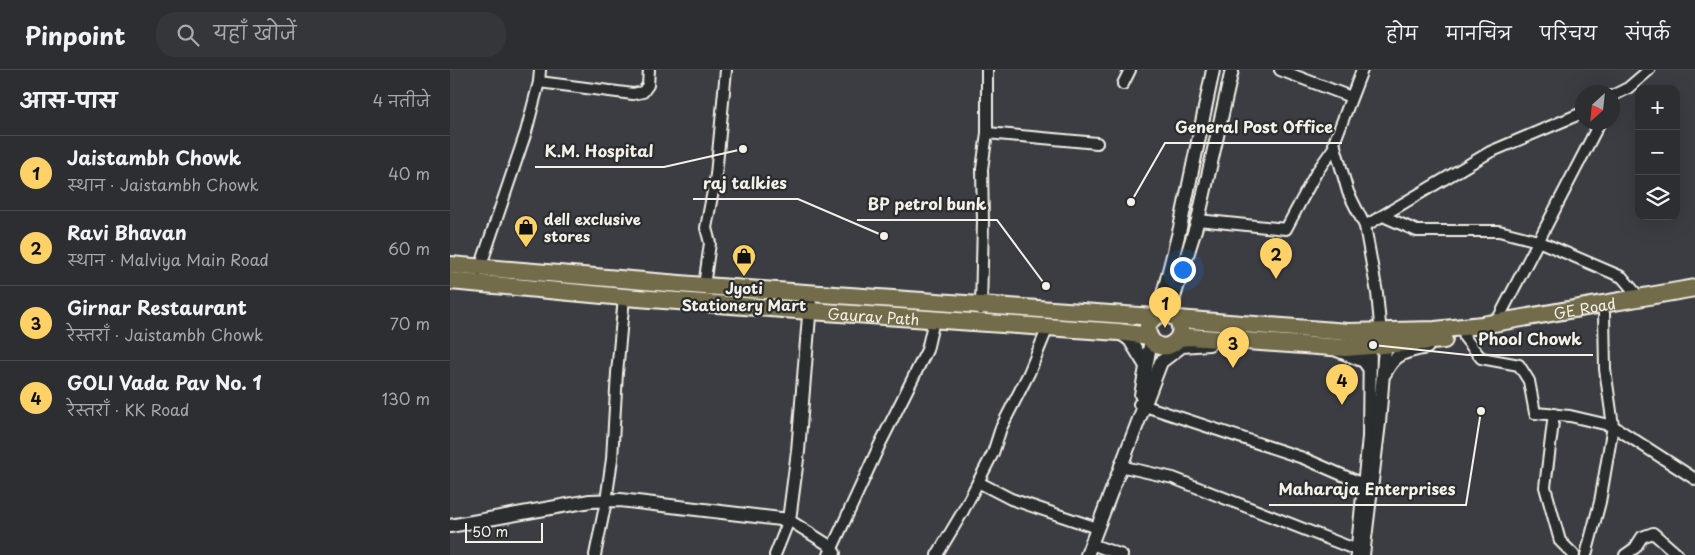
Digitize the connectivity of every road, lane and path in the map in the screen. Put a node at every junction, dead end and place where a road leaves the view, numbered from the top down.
1 (540, 70) edge
2 (649, 70) edge
3 (726, 70) edge
4 (987, 70) edge
5 (1130, 70) edge
6 (1212, 70) edge
7 (1232, 70) edge
8 (1280, 70) edge
9 (1362, 70) edge
10 (1649, 70) edge
11 (539, 82) junction
12 (1123, 84) dead end
13 (1620, 93) edge
14 (1352, 97) junction
15 (1575, 116) edge
16 (1596, 130) edge
17 (986, 133) junction
18 (1097, 143) dead end
19 (1334, 146) junction
20 (1384, 216) junction
21 (1198, 220) junction
22 (1365, 226) junction
23 (1538, 241) junction
24 (450, 266) edge
25 (478, 276) junction
26 (450, 281) edge
27 (704, 286) junction
28 (1695, 288) edge
29 (810, 293) junction
30 (624, 297) junction
31 (1639, 297) junction
32 (1695, 297) edge
33 (980, 305) junction
34 (810, 312) junction
35 (1604, 313) junction
36 (1165, 316) junction
37 (934, 320) junction
38 (981, 323) junction
39 (1496, 323) junction
40 (1048, 327) junction
41 (1119, 332) junction
42 (1464, 332) junction
43 (1378, 336) junction
44 (1150, 338) junction
45 (1178, 338) junction
46 (1448, 339) junction
47 (1249, 341) junction
48 (1327, 347) junction
49 (1146, 366) junction
50 (1369, 368) junction
51 (1383, 378) junction
52 (1142, 404) junction
53 (1554, 414) junction
54 (1613, 426) junction
55 (1120, 466) junction
56 (1695, 479) edge
57 (978, 482) junction
58 (1368, 486) junction
59 (606, 501) junction
60 (789, 520) junction
61 (450, 526) edge
62 (1097, 528) junction
63 (1089, 549) edge
64 (833, 553) edge
65 (1360, 553) edge
66 (595, 555) edge
67 (774, 555) edge
68 (937, 555) edge
69 (1122, 555) edge
70 (1574, 555) edge
71 (1586, 555) edge
72 (1625, 555) edge
73 (1678, 555) edge

1 - 11 street
2 - 11 street
3 - 27 street
4 - 17 street
5 - 12 street
6 - 36 street
7 - 21 street
8 - 14 street
9 - 14 street
10 - 13 street
11 - 25 street
14 - 19 street
15 - 20 street
16 - 23 street
17 - 18 street
17 - 33 street
19 - 21 street
19 - 22 street
20 - 22 street
20 - 23 street
21 - 36 street
22 - 43 street
23 - 31 street
23 - 39 street
24 - 25 main road
25 - 26 main road, Gaurav Path
25 - 27 main road
25 - 30 main road, Gaurav Path
27 - 29 main road
28 - 31 main road, GE Road
29 - 33 main road
29 - 34 street
30 - 34 main road, Gaurav Path
30 - 59 street
31 - 39 main road, GE Road
32 - 35 main road
33 - 36 main road
33 - 38 street
34 - 37 main road, Gaurav Path
34 - 60 street
35 - 42 main road
35 - 54 street
36 - 43 main road
36 - 44 main road
36 - 45 main road
37 - 38 main road, Gaurav Path
37 - 64 street
38 - 40 main road, Gaurav Path
39 - 42 main road, GE Road
40 - 41 main road, Gaurav Path
40 - 57 street
41 - 44 main road, Gaurav Path
41 - 49 street
42 - 43 main road, GE Road
42 - 46 main road
42 - 53 street
43 - 46 main road
43 - 48 main road
43 - 50 street
43 - 51 street
44 - 45 main road
44 - 49 street
45 - 47 main road
46 - 51 street
47 - 48 main road
47 - 52 street
48 - 50 street
49 - 52 street
50 - 58 street
51 - 58 street
52 - 55 street
52 - 58 street
53 - 54 street
53 - 70 street
54 - 56 street
54 - 71 street
55 - 62 street
55 - 65 street
57 - 62 street
57 - 68 street
58 - 65 street
59 - 60 street
59 - 61 street
59 - 66 street
60 - 64 street
60 - 67 street
62 - 63 street
63 - 69 street
72 - 73 street

